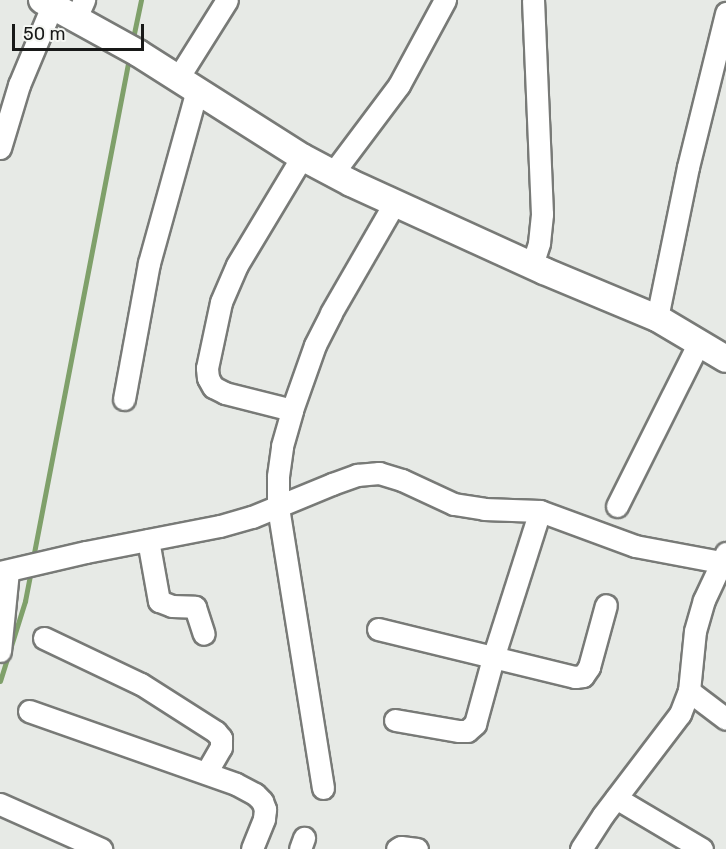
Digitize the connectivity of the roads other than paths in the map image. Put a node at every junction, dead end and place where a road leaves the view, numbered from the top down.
1 (227, 0) edge
2 (445, 0) edge
3 (533, 0) edge
4 (47, 3) edge
5 (80, 9) edge
6 (726, 13) edge
7 (188, 84) junction
8 (0, 148) edge
9 (302, 157) junction
10 (333, 173) junction
11 (395, 202) junction
12 (532, 265) junction
13 (657, 318) junction
14 (699, 342) junction
15 (726, 359) edge
16 (124, 399) dead end
17 (292, 410) junction
18 (617, 506) dead end
19 (278, 507) junction
20 (540, 511) junction
21 (148, 540) junction
22 (724, 559) edge
23 (9, 571) edge
24 (606, 605) dead end
25 (378, 629) dead end
26 (204, 634) dead end
27 (44, 638) dead end
28 (0, 651) edge
29 (493, 658) junction
30 (688, 692) junction
31 (29, 711) dead end
32 (726, 719) edge
33 (395, 720) dead end
34 (206, 773) junction
35 (323, 788) dead end
36 (616, 798) junction
37 (0, 804) edge
38 (101, 849) edge
39 (252, 849) edge
40 (396, 849) edge
41 (417, 849) edge
42 (581, 849) edge
43 (702, 849) edge

1 - 7 street
2 - 10 street
3 - 12 street
4 - 5 street
4 - 8 street
5 - 7 street
6 - 13 street
7 - 9 street
7 - 16 street
9 - 10 street
9 - 17 street
10 - 11 street
11 - 12 street
11 - 17 street
12 - 13 street
13 - 14 street
14 - 15 street
14 - 18 street
17 - 19 street
19 - 20 street
19 - 21 street
19 - 35 street
20 - 22 street
20 - 29 street
21 - 23 street
21 - 26 street
22 - 30 street
23 - 28 street
24 - 29 street
25 - 29 street
27 - 34 street
29 - 33 street
30 - 32 street
30 - 36 street
31 - 34 street
34 - 39 street
36 - 42 street
36 - 43 street
37 - 38 street
40 - 41 street

